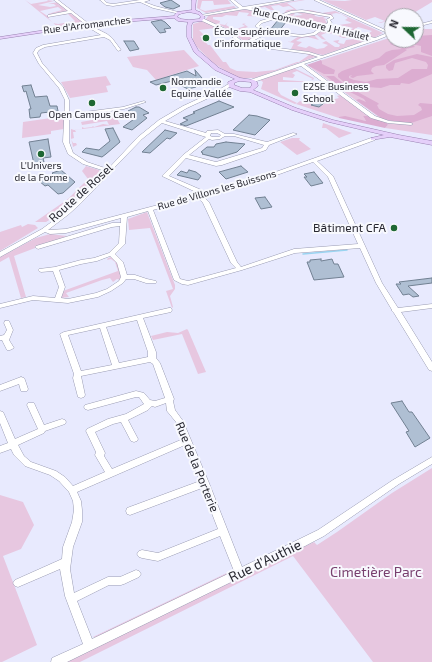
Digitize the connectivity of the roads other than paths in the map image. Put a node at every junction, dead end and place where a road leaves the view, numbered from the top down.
1 (56, 0) edge
2 (102, 0) edge
3 (140, 0) edge
4 (148, 0) edge
5 (232, 0) edge
6 (292, 0) edge
7 (317, 0) edge
8 (193, 2) edge
9 (244, 8) junction
10 (186, 11) junction
11 (71, 12) junction
12 (195, 12) junction
13 (176, 14) junction
14 (49, 16) dead end
15 (202, 17) junction
16 (280, 17) junction
17 (191, 21) junction
18 (87, 24) junction
19 (183, 26) junction
20 (325, 27) junction
21 (384, 30) edge
22 (267, 32) junction
23 (106, 36) junction
24 (384, 36) edge
25 (0, 38) edge
26 (379, 38) junction
27 (384, 40) edge
28 (245, 43) junction
29 (119, 50) dead end
30 (322, 57) junction
31 (301, 64) junction
32 (239, 80) junction
33 (252, 81) junction
34 (231, 83) junction
35 (254, 87) junction
36 (237, 89) junction
37 (244, 90) junction
38 (205, 98) junction
39 (144, 102) dead end
40 (67, 116) junction
41 (166, 118) junction
42 (161, 121) junction
43 (411, 124) dead end
44 (177, 126) junction
45 (371, 131) junction
46 (295, 134) dead end
47 (224, 135) junction
48 (207, 136) junction
49 (399, 137) junction
50 (373, 139) junction
51 (432, 139) edge
52 (432, 142) edge
53 (267, 144) junction
54 (185, 156) junction
55 (311, 161) junction
56 (108, 170) junction
57 (202, 195) junction
58 (150, 209) junction
59 (124, 215) junction
60 (124, 224) junction
61 (45, 228) junction
62 (361, 246) junction
63 (38, 247) dead end
64 (0, 252) edge
65 (111, 254) junction
66 (0, 255) edge
67 (55, 269) junction
68 (240, 269) junction
69 (41, 270) dead end
70 (124, 277) junction
71 (154, 282) dead end
72 (57, 300) junction
73 (0, 306) edge
74 (432, 306) edge
75 (169, 310) dead end
76 (395, 311) junction
77 (139, 317) junction
78 (7, 323) dead end
79 (102, 325) junction
80 (3, 337) edge
81 (10, 348) dead end
82 (152, 359) junction
83 (116, 366) junction
84 (432, 368) edge
85 (78, 374) junction
86 (0, 388) edge
87 (24, 389) dead end
88 (81, 394) dead end
89 (170, 399) junction
90 (150, 403) junction
91 (31, 405) dead end
92 (88, 407) dead end
93 (0, 414) edge
94 (124, 419) junction
95 (62, 422) dead end
96 (42, 430) junction
97 (134, 439) dead end
98 (187, 441) junction
99 (13, 443) junction
100 (0, 450) edge
101 (432, 460) edge
102 (110, 474) junction
103 (205, 483) junction
104 (72, 490) junction
105 (130, 511) dead end
106 (223, 532) junction
107 (142, 554) dead end
108 (65, 562) junction
109 (136, 574) dead end
110 (240, 574) junction
111 (18, 583) dead end
112 (71, 599) junction
113 (89, 646) junction
114 (56, 662) edge

1 - 11 street
2 - 3 street
3 - 4 street
3 - 13 street
5 - 9 street
6 - 9 street
7 - 21 street
8 - 10 main road
8 - 12 main road
9 - 15 street
9 - 16 street, Rue Commodore J H Hallet
10 - 12 main road
10 - 13 main road
11 - 14 street
11 - 18 street
12 - 15 main road
13 - 18 main road, Rue d'Arromanches
13 - 19 main road
15 - 17 main road
15 - 28 street
16 - 20 street, Rue Commodore J H Hallet
16 - 20 street
16 - 22 street
17 - 19 main road
17 - 32 main road
18 - 23 street
18 - 25 main road, Rue d'Arromanches
19 - 34 main road
20 - 22 street
20 - 26 street, Rue Commodore J H Hallet
22 - 28 street
23 - 29 street
23 - 40 street
24 - 26 street
26 - 27 street, Rue Commodore J H Hallet
26 - 30 street
28 - 30 street
30 - 31 street
31 - 33 street
31 - 43 street
32 - 33 main road
32 - 34 main road
33 - 35 main road
34 - 36 main road
34 - 38 street, Route de Rosel
35 - 37 main road
35 - 51 main road
36 - 37 main road
36 - 38 street, Route de Rosel
37 - 45 main road
38 - 41 street, Route de Rosel
39 - 40 street
40 - 56 street
41 - 42 street, Route de Rosel
41 - 44 street
42 - 44 street
42 - 56 street, Route de Rosel
44 - 48 street
45 - 49 main road
45 - 50 main road
46 - 53 street
47 - 48 street
47 - 48 street
47 - 53 street
48 - 54 street
49 - 50 main road
49 - 52 main road
50 - 55 street, Rue de Villons les Buissons
53 - 54 street
54 - 57 street
55 - 57 street, Rue de Villons les Buissons
55 - 62 street
56 - 61 street, Route de Rosel
57 - 58 street, Rue de Villons les Buissons
57 - 68 street
58 - 59 street, Rue de Villons les Buissons
58 - 68 street
59 - 60 street
59 - 61 street, Rue de Villons les Buissons
60 - 63 street
60 - 65 street
61 - 64 street, Route de Rosel
61 - 66 street, Route de Rosel
62 - 68 street
62 - 76 street
65 - 67 street
65 - 70 street
67 - 69 street
67 - 72 street
70 - 71 street
70 - 72 street
72 - 73 street
74 - 76 street
75 - 77 street
76 - 84 street
77 - 79 street
77 - 82 street, Rue de la Porterie
78 - 80 street
79 - 83 street
79 - 85 street
80 - 81 street
82 - 83 street
82 - 89 street, Rue de la Porterie
83 - 85 street
85 - 88 street
86 - 87 street
89 - 90 street
89 - 98 street, Rue de la Porterie
90 - 92 street
90 - 94 street
91 - 96 street
93 - 99 street
94 - 97 street
94 - 102 street
95 - 96 street
96 - 99 street
98 - 102 street
98 - 103 street, Rue de la Porterie
99 - 100 street
99 - 104 street
101 - 110 street, Rue d'Authie
102 - 104 street
103 - 105 street
103 - 106 street, Rue de la Porterie
104 - 108 street
106 - 107 street
106 - 110 street, Rue de la Porterie
108 - 111 street
108 - 112 street
109 - 112 street
110 - 113 street, Rue d'Authie
112 - 113 street
113 - 114 street, Rue d'Authie

